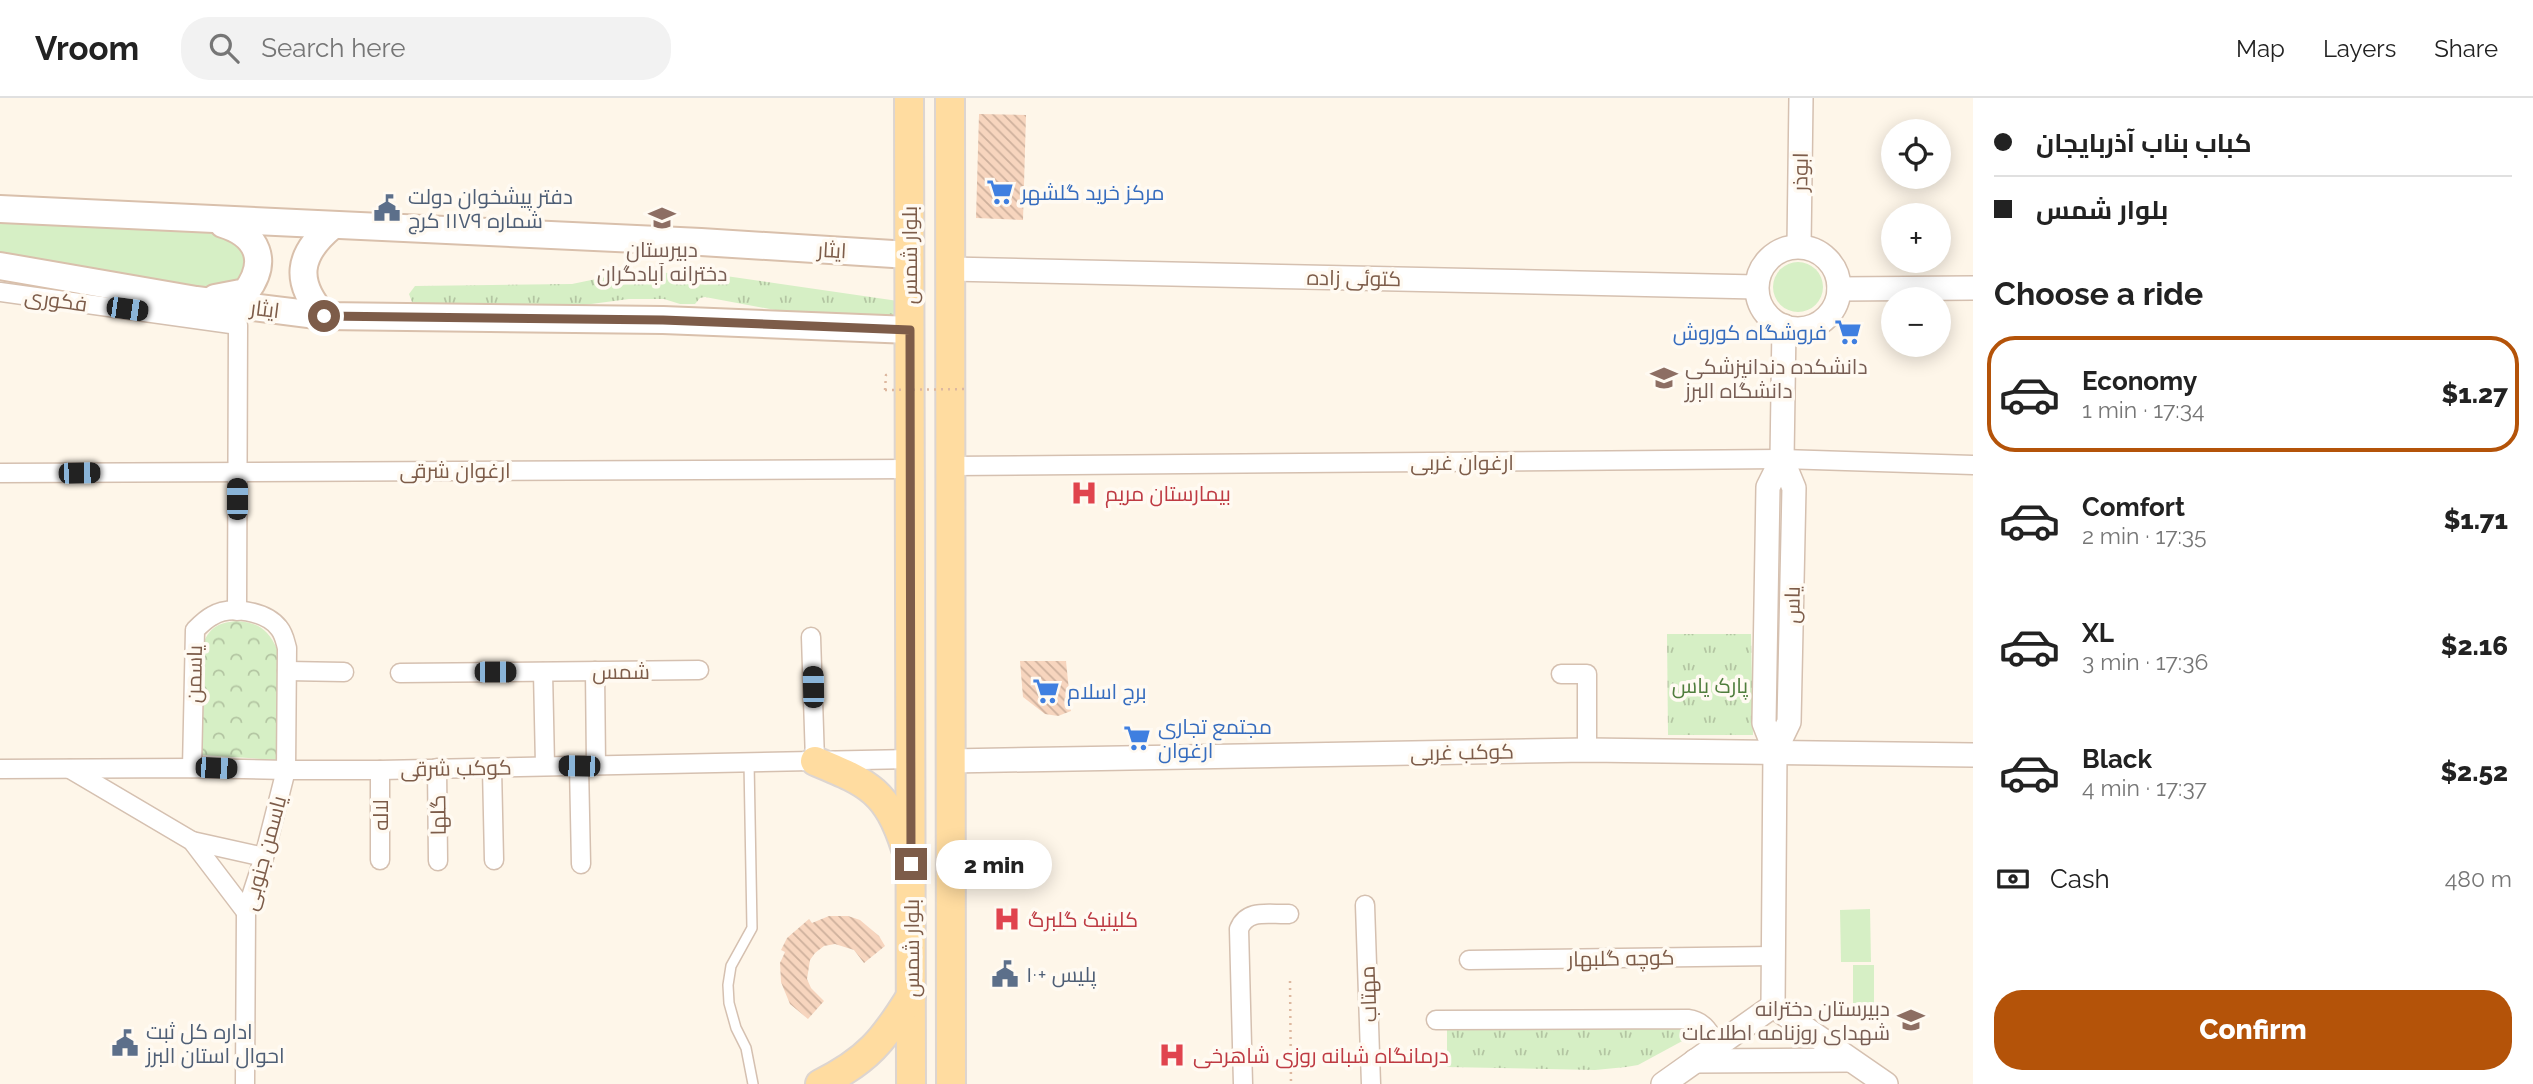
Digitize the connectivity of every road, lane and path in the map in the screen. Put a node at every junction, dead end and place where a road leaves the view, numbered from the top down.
1 (909, 98) edge
2 (950, 98) edge
3 (1801, 98) edge
4 (0, 209) edge
5 (209, 220) junction
6 (332, 226) junction
7 (1799, 246) junction
8 (909, 255) junction
9 (0, 266) edge
10 (951, 269) junction
11 (1756, 287) junction
12 (1973, 288) edge
13 (1839, 289) junction
14 (0, 294) edge
15 (100, 295) junction
16 (196, 300) junction
17 (324, 316) junction
18 (1784, 327) junction
19 (910, 330) junction
20 (886, 375) dead end
21 (968, 389) dead end
22 (1782, 459) junction
23 (1973, 465) edge
24 (951, 466) junction
25 (911, 469) junction
26 (237, 471) junction
27 (0, 473) edge
28 (237, 611) junction
29 (811, 637) dead end
30 (699, 670) dead end
31 (287, 671) junction
32 (595, 671) junction
33 (344, 672) dead end
34 (543, 672) junction
35 (400, 673) dead end
36 (1561, 674) dead end
37 (1587, 750) junction
38 (1775, 751) junction
39 (1973, 755) edge
40 (911, 759) junction
41 (815, 761) junction
42 (951, 761) junction
43 (749, 762) junction
44 (545, 765) junction
45 (587, 765) junction
46 (69, 768) junction
47 (192, 768) junction
48 (437, 768) junction
49 (492, 768) junction
50 (0, 769) edge
51 (286, 770) junction
52 (380, 770) junction
53 (192, 841) junction
54 (264, 857) junction
55 (380, 860) dead end
56 (495, 860) dead end
57 (438, 861) dead end
58 (581, 864) dead end
59 (911, 864) junction
60 (1365, 905) dead end
61 (246, 912) junction
62 (1289, 914) dead end
63 (1773, 956) junction
64 (1469, 960) dead end
65 (1290, 981) dead end
66 (911, 996) junction
67 (1773, 1006) junction
68 (1436, 1020) dead end
69 (1717, 1045) junction
70 (1850, 1060) junction
71 (1695, 1061) junction
72 (245, 1084) edge
73 (753, 1084) edge
74 (820, 1084) edge
75 (911, 1084) edge
76 (951, 1084) edge
77 (1244, 1084) edge
78 (1291, 1084) edge
79 (1371, 1084) edge
80 (1663, 1084) edge
81 (1886, 1084) edge

1 - 8 main road, بلوار شمس
2 - 10 main road, بلوار شمس
3 - 7 street, ابوذر
4 - 5 main road, ایثار
5 - 6 main road, ایثار
5 - 16 main road
6 - 8 main road, ایثار
6 - 17 main road
7 - 11 street
7 - 13 street
8 - 19 main road, بلوار شمس
9 - 15 main road, ایثار
10 - 11 street, کتوئی زاده
10 - 24 main road, بلوار شمس
11 - 18 street
12 - 13 street
13 - 18 street
14 - 15 street, فکوری
15 - 16 main road, ایثار
15 - 26 street, فکوری
16 - 17 main road, ایثار
17 - 19 main road, ایثار
18 - 22 street, یاس
19 - 25 main road, بلوار شمس
20 - 21 path, bridge
22 - 23 street, ارغوان غربی
22 - 24 street, ارغوان غربی
22 - 38 street, یاس
24 - 42 main road, بلوار شمس
25 - 26 street, ارغوان شرقی
25 - 40 main road, بلوار شمس
26 - 27 street, ارغوان شرقی
26 - 28 street
28 - 31 street, یاسمن جنوبی
28 - 47 street, یاسمن
29 - 41 street
30 - 32 street, شمس
31 - 33 street
31 - 51 street, یاسمن جنوبی
32 - 34 street, شمس
32 - 45 street
34 - 35 street, شمس
34 - 44 street
36 - 37 street
37 - 38 street, کوکب غربی
37 - 42 street, کوکب غربی
38 - 39 street, کوکب غربی
38 - 63 street, یاس
40 - 41 street, کوکب شرقی
40 - 59 main road, بلوار شمس
41 - 43 street, کوکب شرقی
41 - 59 main road
42 - 76 main road, بلوار شمس
43 - 45 street, کوکب شرقی
43 - 73 lane
44 - 45 street, کوکب شرقی
44 - 49 street, کوکب شرقی
45 - 58 street
46 - 47 street, کوکب شرقی
46 - 50 street, کوکب شرقی
46 - 53 street
47 - 51 street, کوکب شرقی
48 - 49 street, کوکب شرقی
48 - 52 street, کوکب شرقی
48 - 57 street, گلها
49 - 56 street
51 - 52 street, کوکب شرقی
51 - 54 street, یاسمن جنوبی
52 - 55 street, لاله
53 - 54 street
53 - 61 street
54 - 61 street, یاسمن جنوبی
59 - 66 main road, بلوار شمس
60 - 79 street, مهتاب
61 - 72 street, یاسمن جنوبی
62 - 77 street
63 - 64 street, کوچه گلبهار
63 - 67 street, یاس
65 - 78 path
66 - 74 main road
66 - 75 main road, بلوار شمس
67 - 69 street
67 - 70 street
68 - 69 street
69 - 71 street
70 - 71 street
70 - 81 street
71 - 80 street

